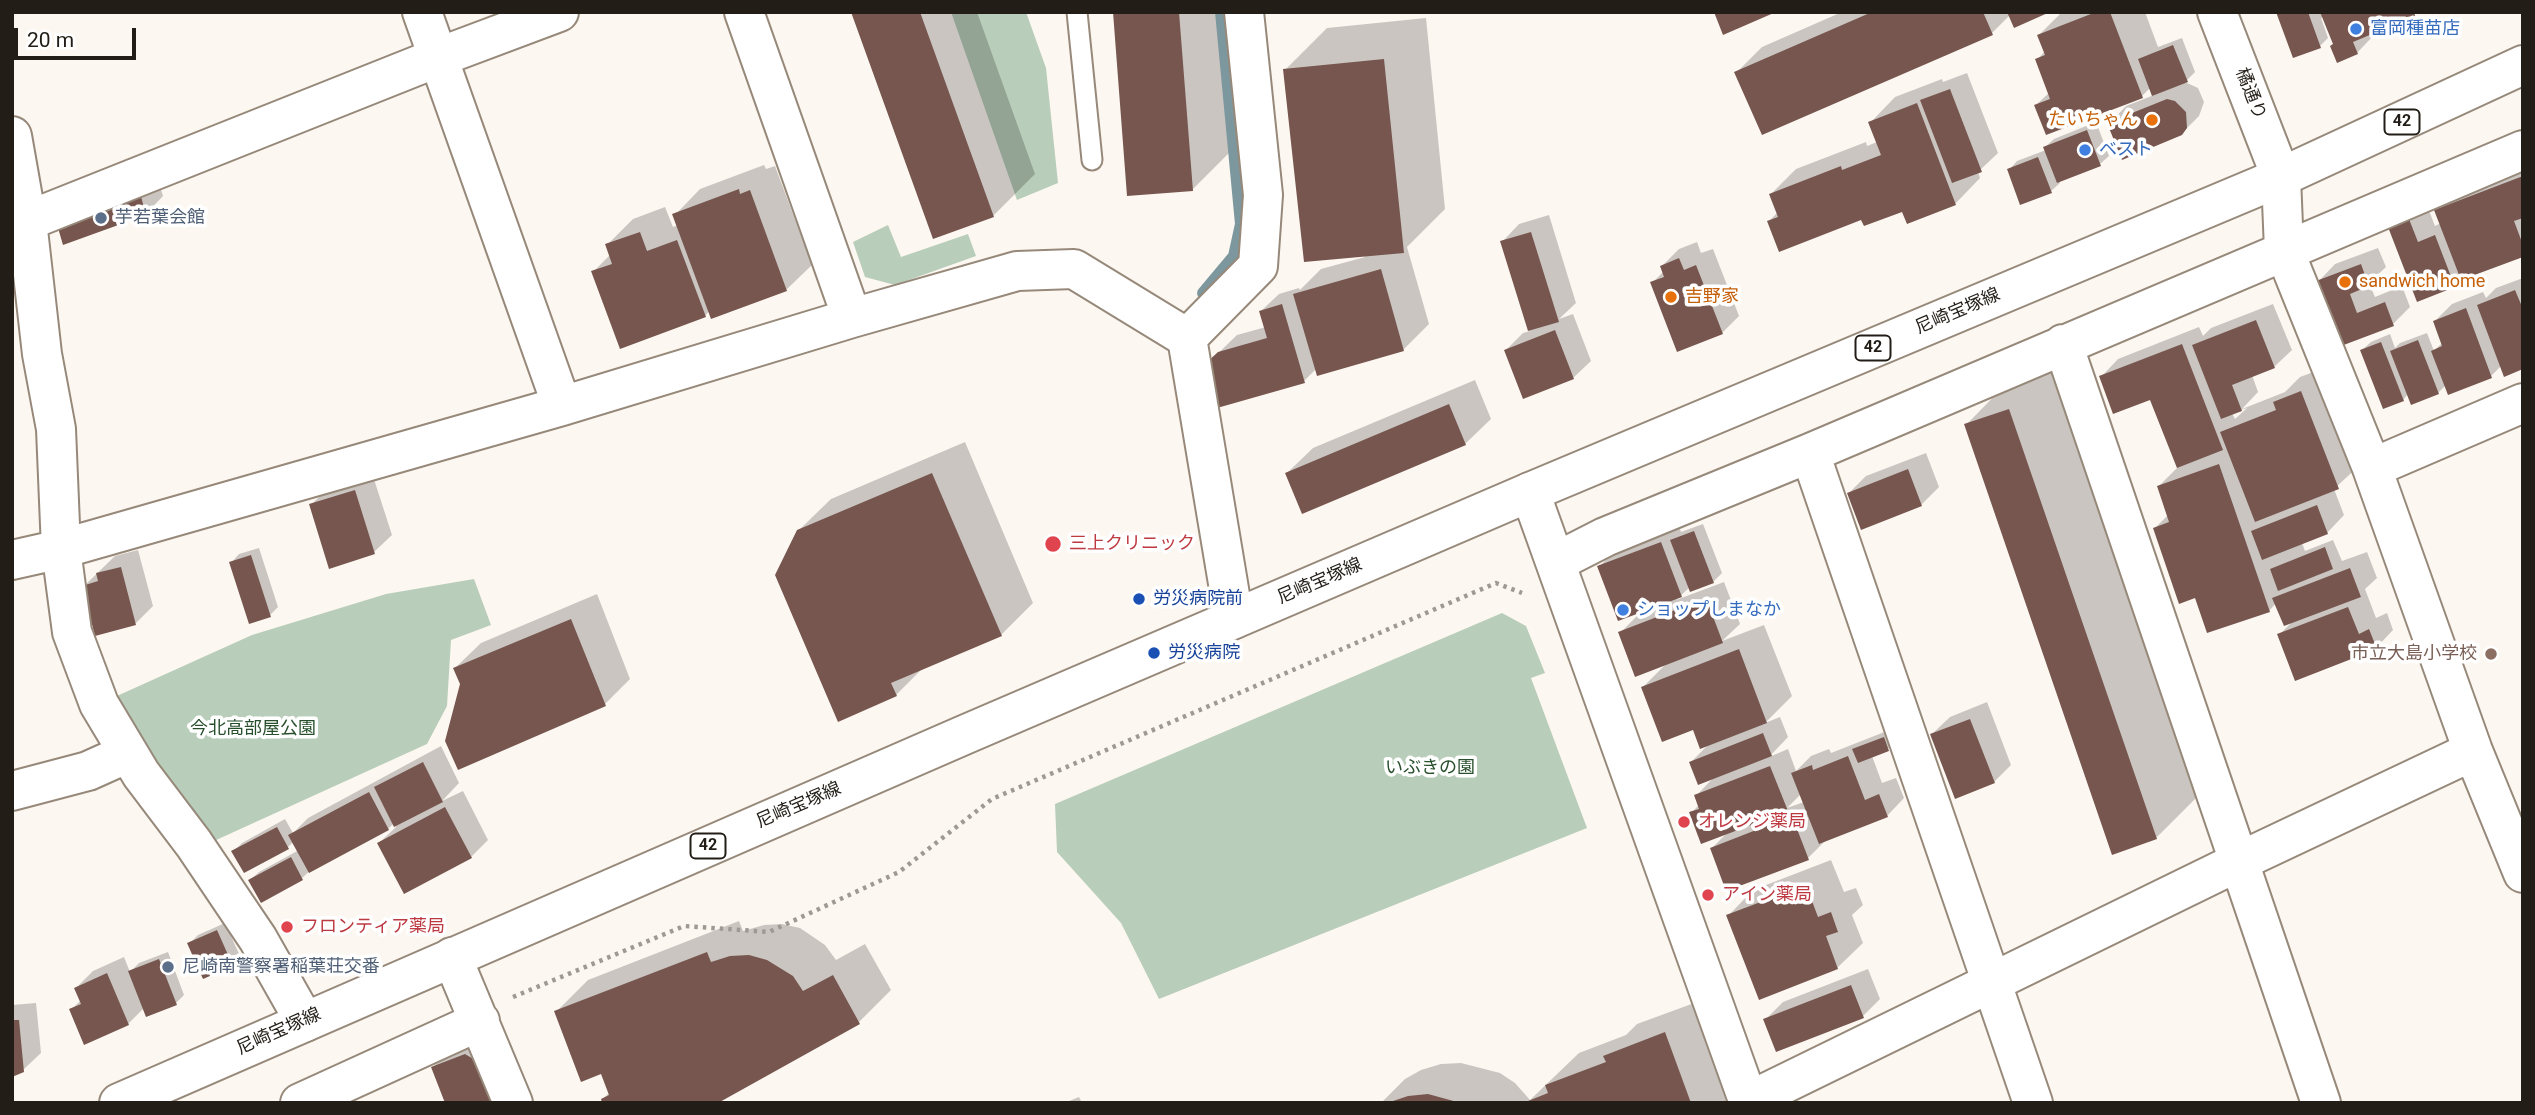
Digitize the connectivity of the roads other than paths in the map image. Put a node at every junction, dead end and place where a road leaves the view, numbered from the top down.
1 (422, 12) edge
2 (559, 12) edge
3 (744, 12) edge
4 (1077, 12) edge
5 (1244, 12) edge
6 (2217, 12) edge
7 (439, 57) junction
8 (2523, 65) edge
9 (12, 136) edge
10 (2523, 150) edge
11 (1092, 160) dead end
12 (2281, 177) junction
13 (27, 221) junction
14 (2284, 250) junction
15 (852, 318) junction
16 (1187, 338) junction
17 (2063, 344) junction
18 (2523, 402) edge
19 (562, 405) junction
20 (1810, 453) junction
21 (2372, 467) junction
22 (1530, 492) junction
23 (61, 549) junction
24 (12, 560) edge
25 (1556, 562) junction
26 (1234, 619) junction
27 (2473, 751) junction
28 (128, 753) junction
29 (12, 791) edge
30 (2238, 862) junction
31 (2523, 873) edge
32 (452, 957) junction
33 (1992, 983) junction
34 (305, 1021) junction
35 (480, 1021) junction
36 (349, 1093) edge
37 (1749, 1102) edge
38 (119, 1103) edge
39 (300, 1103) edge
40 (513, 1103) edge
41 (2033, 1103) edge
42 (2321, 1103) edge

1 - 7 street
2 - 7 street
3 - 15 street
4 - 11 lane
5 - 16 street
6 - 12 street, 橘通り
7 - 13 street
7 - 19 street
8 - 12 street, 尼崎宝塚線 / 42
9 - 13 street
10 - 14 street
12 - 14 street, 橘通り
12 - 22 street, 尼崎宝塚線 / 42
13 - 23 street
14 - 17 street
14 - 21 street, 橘通り
15 - 16 street
15 - 19 street
16 - 26 street
17 - 20 street
17 - 30 street
18 - 21 street
19 - 23 street
20 - 25 street
20 - 33 street
21 - 27 street, 橘通り
22 - 25 street
22 - 26 street, 尼崎宝塚線 / 42
23 - 24 street
23 - 28 street
25 - 37 street
26 - 32 street, 尼崎宝塚線 / 42
27 - 30 street
27 - 31 street, 橘通り
28 - 29 street
28 - 34 street
30 - 33 street
30 - 42 street
32 - 34 street, 尼崎宝塚線 / 42
32 - 35 street
33 - 37 street
33 - 41 street
34 - 38 street, 尼崎宝塚線 / 42
35 - 36 street
35 - 40 street
36 - 39 street

